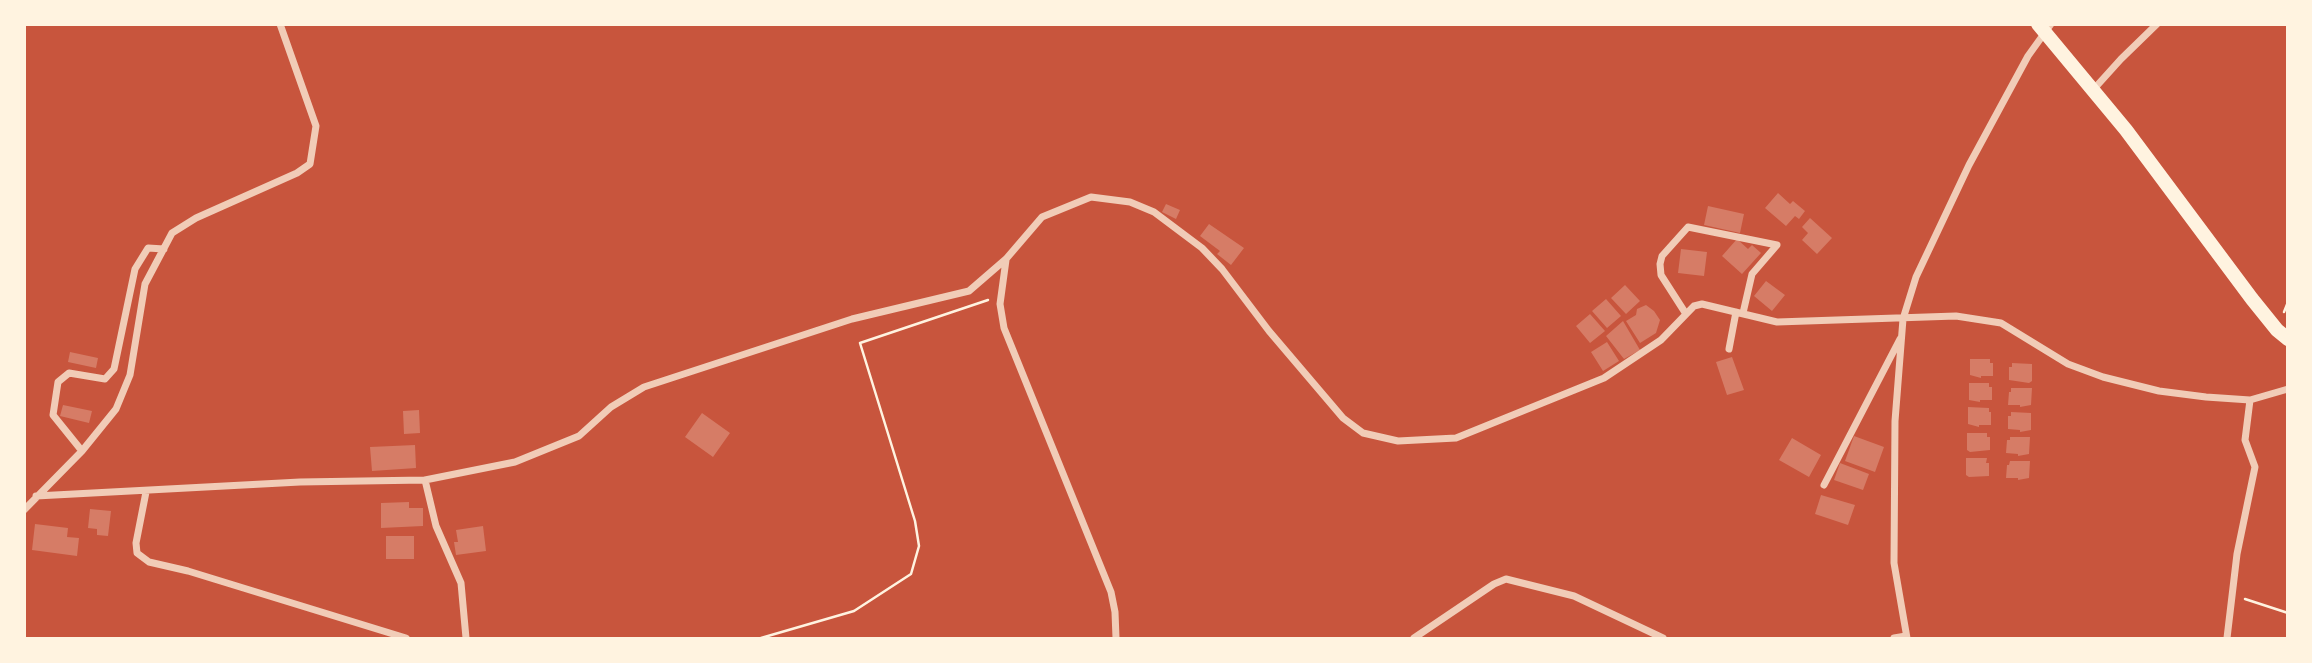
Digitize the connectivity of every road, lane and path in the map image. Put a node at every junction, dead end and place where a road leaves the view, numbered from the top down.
1 (280, 24) edge
2 (2157, 24) edge
3 (2045, 27) edge
4 (2093, 90) junction
5 (164, 249) junction
6 (1006, 259) junction
7 (1001, 295) junction
8 (1740, 313) junction
9 (1686, 314) junction
10 (1903, 319) junction
11 (1902, 335) junction
12 (2287, 339) edge
13 (1729, 349) dead end
14 (2287, 390) edge
15 (2250, 400) junction
16 (82, 451) junction
17 (425, 480) junction
18 (1824, 485) dead end
19 (146, 492) junction
20 (36, 496) junction
21 (24, 510) edge
22 (2232, 595) junction
23 (2287, 613) edge
24 (1906, 637) edge
25 (406, 639) edge
26 (466, 639) edge
27 (761, 639) edge
28 (1116, 639) edge
29 (1414, 639) edge
30 (1663, 639) edge
31 (1894, 639) edge
32 (2227, 639) edge

1 - 5 street
2 - 4 street
3 - 4 main road
3 - 10 street
4 - 12 main road
5 - 16 street
5 - 16 street
6 - 7 street
6 - 9 street
6 - 17 street
7 - 27 path
7 - 28 street
8 - 9 street
8 - 9 street
8 - 10 street
8 - 13 street
10 - 11 street
10 - 15 street
11 - 18 street
11 - 24 street
14 - 15 street
15 - 22 street
16 - 20 street
17 - 19 street
17 - 26 street
19 - 20 street
19 - 25 street
20 - 21 street
22 - 23 path
22 - 32 street
24 - 31 street
29 - 30 street

